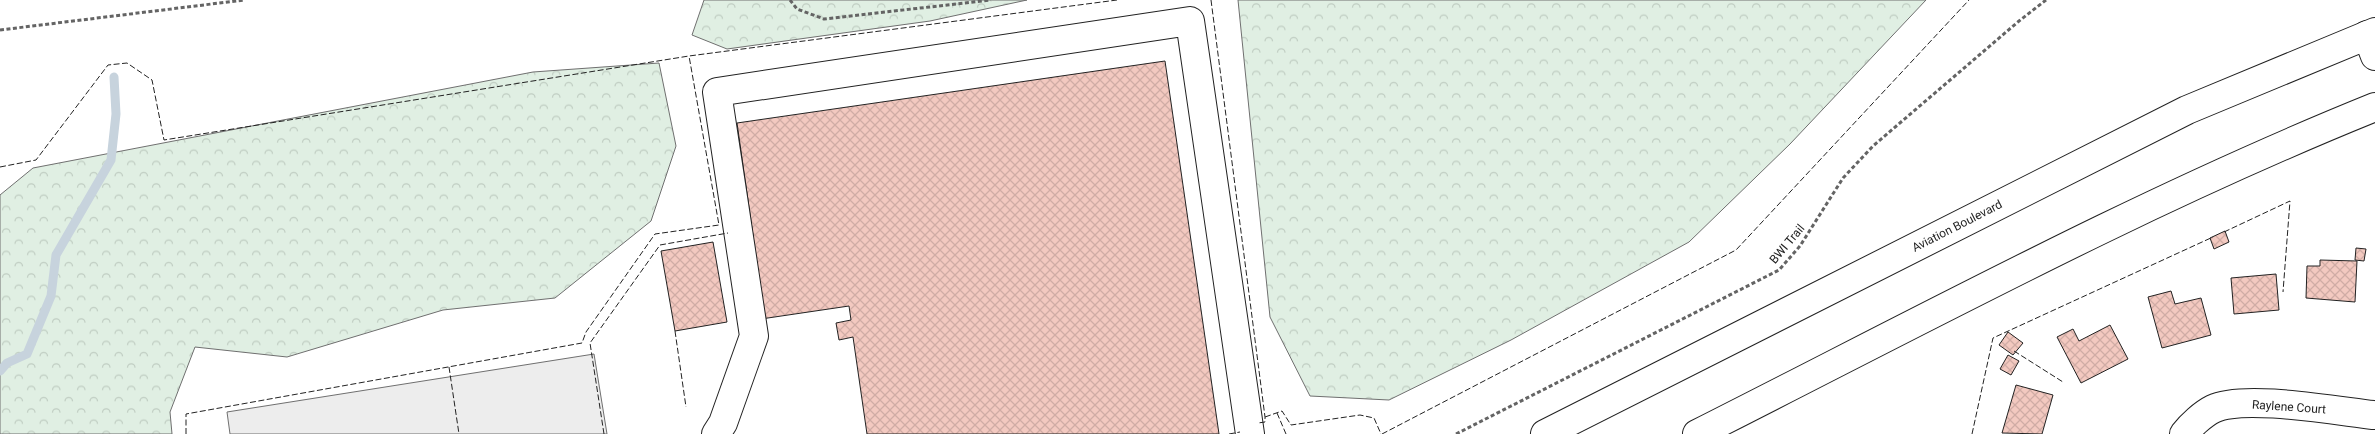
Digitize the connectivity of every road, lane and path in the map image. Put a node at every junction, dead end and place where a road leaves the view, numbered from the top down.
1 (244, 0) edge
2 (790, 0) edge
3 (991, 0) edge
4 (2046, 0) edge
5 (0, 30) edge
6 (2372, 41) edge
7 (2375, 107) edge
8 (2371, 419) edge
9 (716, 434) edge
10 (1250, 434) edge
11 (1456, 434) edge
12 (1545, 434) edge
13 (1697, 434) edge
14 (2184, 434) edge

1 - 5 path
2 - 3 path
4 - 11 path, BWI Trail
6 - 12 main road, Aviation Boulevard
7 - 13 main road
8 - 14 main road, Raylene Court
9 - 10 main road

